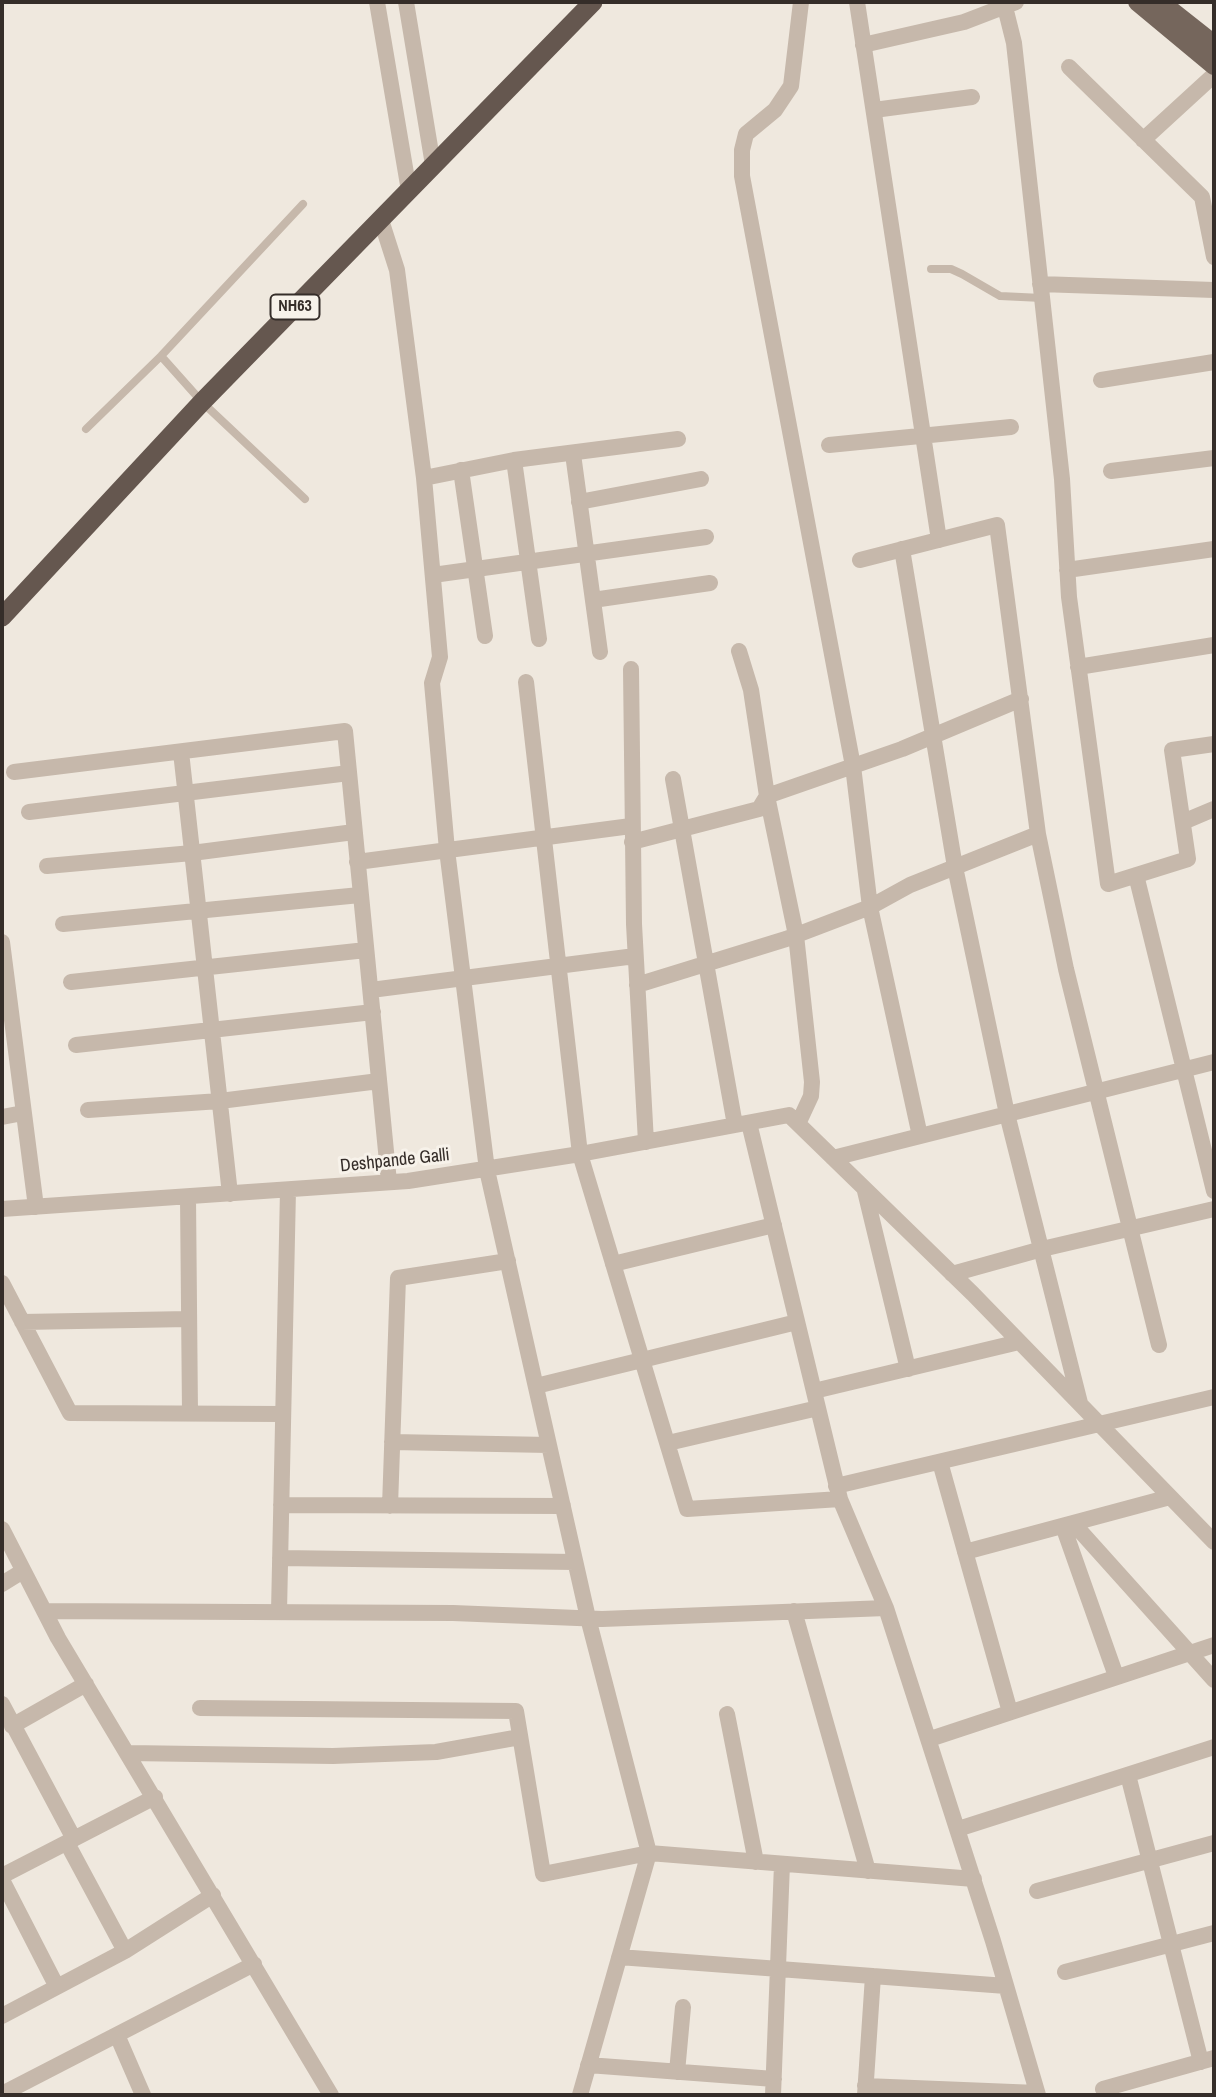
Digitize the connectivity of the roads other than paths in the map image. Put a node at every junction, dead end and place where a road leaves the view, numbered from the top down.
1 (377, 2) edge
2 (406, 2) edge
3 (593, 2) edge
4 (800, 2) edge
5 (857, 2) edge
6 (1136, 2) edge
7 (1161, 2) edge
8 (1010, 4) edge
9 (1214, 44) edge
10 (863, 45) junction
11 (1214, 65) edge
12 (1069, 67) dead end
13 (1214, 75) edge
14 (972, 97) dead end
15 (874, 110) junction
16 (1143, 140) junction
17 (433, 165) junction
18 (409, 191) junction
19 (303, 204) dead end
20 (381, 220) junction
21 (1214, 257) edge
22 (930, 269) dead end
23 (1214, 290) edge
24 (1041, 291) junction
25 (161, 356) junction
26 (1214, 362) edge
27 (1101, 380) dead end
28 (202, 402) junction
29 (1011, 426) dead end
30 (86, 429) dead end
31 (923, 436) junction
32 (678, 439) dead end
33 (829, 445) dead end
34 (573, 454) junction
35 (1214, 458) edge
36 (514, 460) junction
37 (461, 470) junction
38 (1111, 471) dead end
39 (425, 478) junction
40 (701, 479) dead end
41 (305, 499) dead end
42 (579, 502) junction
43 (706, 537) dead end
44 (939, 540) junction
45 (902, 549) junction
46 (1214, 549) edge
47 (586, 555) junction
48 (530, 561) junction
49 (860, 561) dead end
50 (474, 570) junction
51 (1067, 570) junction
52 (433, 575) junction
53 (710, 583) dead end
54 (593, 600) junction
55 (2, 617) edge
56 (485, 636) dead end
57 (539, 639) dead end
58 (1214, 645) edge
59 (600, 652) dead end
60 (739, 652) dead end
61 (1078, 667) junction
62 (631, 669) dead end
63 (526, 682) dead end
64 (1021, 699) junction
65 (933, 736) junction
66 (1214, 744) edge
67 (181, 752) junction
68 (853, 766) junction
69 (14, 772) dead end
70 (349, 773) junction
71 (673, 779) dead end
72 (186, 793) junction
73 (767, 796) junction
74 (1214, 809) edge
75 (29, 812) dead end
76 (1183, 822) junction
77 (682, 829) junction
78 (354, 832) junction
79 (632, 834) junction
80 (1038, 834) junction
81 (542, 838) junction
82 (447, 850) junction
83 (192, 853) junction
84 (357, 862) junction
85 (47, 866) dead end
86 (955, 867) junction
87 (1136, 875) junction
88 (360, 895) junction
89 (870, 907) junction
90 (199, 912) junction
91 (63, 924) dead end
92 (796, 935) junction
93 (366, 950) junction
94 (3, 953) edge
95 (635, 956) junction
96 (706, 964) junction
97 (205, 967) junction
98 (556, 967) junction
99 (463, 979) junction
100 (71, 982) dead end
101 (637, 985) junction
102 (371, 990) junction
103 (373, 1012) junction
104 (212, 1030) junction
105 (76, 1045) dead end
106 (1214, 1062) edge
107 (1183, 1070) junction
108 (379, 1081) junction
109 (1098, 1092) junction
110 (220, 1101) junction
111 (88, 1110) dead end
112 (23, 1113) junction
113 (1007, 1114) junction
114 (2, 1116) edge
115 (793, 1120) junction
116 (742, 1124) junction
117 (920, 1136) junction
118 (646, 1142) junction
119 (580, 1154) junction
120 (833, 1158) junction
121 (487, 1170) junction
122 (389, 1182) junction
123 (288, 1190) junction
124 (865, 1190) junction
125 (1214, 1191) edge
126 (230, 1194) junction
127 (188, 1198) junction
128 (36, 1207) junction
129 (2, 1209) edge
130 (1214, 1209) edge
131 (774, 1225) junction
132 (1131, 1228) junction
133 (1042, 1249) junction
134 (508, 1261) junction
135 (613, 1264) junction
136 (952, 1274) junction
137 (2, 1283) edge
138 (189, 1319) junction
139 (22, 1322) junction
140 (797, 1322) junction
141 (1019, 1342) junction
142 (1159, 1345) dead end
143 (643, 1360) junction
144 (908, 1369) junction
145 (536, 1386) junction
146 (1214, 1397) edge
147 (816, 1399) junction
148 (1080, 1405) junction
149 (190, 1413) junction
150 (283, 1414) junction
151 (1100, 1425) junction
152 (391, 1442) junction
153 (668, 1443) junction
154 (549, 1445) junction
155 (940, 1462) junction
156 (838, 1492) junction
157 (1170, 1497) junction
158 (281, 1505) junction
159 (390, 1506) junction
160 (563, 1506) junction
161 (1068, 1525) junction
162 (2, 1529) edge
163 (1214, 1542) edge
164 (965, 1552) junction
165 (281, 1558) junction
166 (575, 1562) junction
167 (23, 1570) junction
168 (2, 1584) edge
169 (886, 1608) junction
170 (44, 1611) junction
171 (794, 1611) junction
172 (279, 1612) junction
173 (588, 1618) junction
174 (1214, 1645) edge
175 (1186, 1652) junction
176 (1116, 1676) junction
177 (1214, 1680) edge
178 (86, 1684) junction
179 (2, 1704) edge
180 (200, 1708) dead end
181 (1010, 1712) junction
182 (727, 1714) dead end
183 (12, 1726) junction
184 (520, 1737) junction
185 (930, 1739) junction
186 (1214, 1747) edge
187 (128, 1753) junction
188 (1128, 1774) junction
189 (155, 1797) junction
190 (958, 1829) junction
191 (70, 1841) junction
192 (1214, 1843) edge
193 (649, 1853) junction
194 (1149, 1860) junction
195 (756, 1862) junction
196 (782, 1864) junction
197 (869, 1871) junction
198 (2, 1878) edge
199 (974, 1879) junction
200 (1037, 1891) dead end
201 (213, 1895) junction
202 (1214, 1933) edge
203 (1171, 1944) junction
204 (125, 1951) junction
205 (619, 1957) junction
206 (254, 1964) junction
207 (778, 1969) junction
208 (1066, 1972) dead end
209 (873, 1976) junction
210 (1006, 1986) junction
211 (57, 1987) junction
212 (683, 2007) dead end
213 (2, 2016) edge
214 (117, 2035) junction
215 (1208, 2060) edge
216 (588, 2065) junction
217 (677, 2072) junction
218 (773, 2087) edge
219 (1103, 2089) dead end
220 (865, 2091) edge
221 (2, 2094) edge
222 (1037, 2094) edge
223 (144, 2095) edge
224 (331, 2095) edge
225 (580, 2095) edge

1 - 18 street
2 - 17 street
3 - 17 highway, NH63
4 - 68 street
5 - 10 street
6 - 11 main road
7 - 9 main road
8 - 10 street
8 - 24 street
10 - 15 street
12 - 16 street
13 - 16 street
14 - 15 street
15 - 31 street
16 - 21 street
17 - 18 highway, NH63
18 - 20 highway, NH63
19 - 25 lane
20 - 28 highway, NH63
20 - 39 street
22 - 24 lane
23 - 24 street
24 - 51 street
25 - 28 lane
25 - 30 lane
26 - 27 street
28 - 41 lane
28 - 55 highway, NH63
29 - 31 street
31 - 33 street
31 - 44 street
32 - 34 street
34 - 36 street
34 - 42 street
35 - 38 street
36 - 37 street
36 - 48 street
37 - 39 street
37 - 50 street
39 - 52 street
40 - 42 street
42 - 47 street
43 - 47 street
44 - 45 street
44 - 64 street
45 - 49 street
45 - 65 street
46 - 51 street
47 - 48 street
47 - 54 street
48 - 50 street
48 - 57 street
50 - 52 street
50 - 56 street
51 - 61 street
52 - 82 street
53 - 54 street
54 - 59 street
58 - 61 street
60 - 73 street
61 - 87 street
62 - 79 street
63 - 81 street
64 - 65 street
64 - 80 street
65 - 68 street
65 - 86 street
66 - 76 street
67 - 69 street
67 - 70 street
67 - 72 street
68 - 73 street
68 - 89 street
70 - 72 street
70 - 78 street
71 - 77 street
72 - 75 street
72 - 83 street
73 - 77 street
73 - 92 street
74 - 76 street
76 - 87 street
77 - 79 street
77 - 96 street
78 - 83 street
78 - 84 street
79 - 81 street
79 - 95 street
80 - 86 street
80 - 109 street
81 - 82 street
81 - 98 street
82 - 84 street
82 - 99 street
83 - 85 street
83 - 90 street
84 - 88 street
86 - 89 street
86 - 113 street
87 - 107 street
88 - 90 street
88 - 93 street
89 - 92 street
89 - 117 street
90 - 91 street
90 - 97 street
92 - 96 street
92 - 115 street
93 - 97 street
93 - 102 street
94 - 112 street
95 - 98 street
95 - 101 street
96 - 101 street
96 - 116 street
97 - 100 street
97 - 104 street
98 - 99 street
98 - 119 street
99 - 102 street
99 - 121 street
101 - 118 street
102 - 103 street
103 - 104 street
103 - 108 street
104 - 105 street
104 - 110 street
106 - 107 street
107 - 109 street
107 - 125 street
108 - 110 street
108 - 122 street
109 - 113 street
109 - 132 street
110 - 111 street
110 - 126 street
112 - 114 street
112 - 128 street
113 - 117 street
113 - 133 street
115 - 116 street, Deshpande Galli
115 - 120 street
116 - 118 street, Deshpande Galli
116 - 131 street
117 - 120 street
118 - 119 street, Deshpande Galli
119 - 121 street, Deshpande Galli
119 - 135 street
120 - 124 street
121 - 122 street, Deshpande Galli
121 - 134 street
122 - 123 street, Deshpande Galli
123 - 126 street, Deshpande Galli
123 - 150 street
124 - 136 street
124 - 144 street
126 - 127 street, Deshpande Galli
127 - 128 street, Deshpande Galli
127 - 138 street
128 - 129 street, Deshpande Galli
130 - 132 street
131 - 135 street
131 - 140 street
132 - 133 street
132 - 142 street
133 - 136 street
133 - 148 street
134 - 145 street
134 - 152 street
135 - 143 street
136 - 141 street
137 - 139 street
138 - 139 street
138 - 149 street
139 - 149 street
140 - 143 street
140 - 147 street
141 - 144 street
141 - 148 street
143 - 145 street
143 - 153 street
144 - 147 street
145 - 154 street
146 - 151 street
147 - 153 street
147 - 156 street
148 - 151 street
149 - 150 street
150 - 158 street
151 - 155 street
151 - 157 street
152 - 154 street
152 - 159 street
153 - 156 street
154 - 160 street
155 - 156 street
155 - 164 street
156 - 169 street
157 - 161 street
157 - 163 street
158 - 159 street
158 - 165 street
159 - 160 street
160 - 166 street
161 - 164 street
161 - 175 street
161 - 176 street
162 - 167 street
164 - 181 street
165 - 166 street
165 - 172 street
166 - 173 street
167 - 168 street
167 - 170 street
169 - 171 street
169 - 185 street
170 - 172 street
170 - 178 street
171 - 173 street
171 - 197 street
172 - 173 street
173 - 193 street
174 - 175 street
175 - 176 street
175 - 177 street
176 - 181 street
178 - 183 street
178 - 187 street
179 - 183 street
180 - 184 street
181 - 185 street
182 - 195 street
183 - 191 street
184 - 187 street
184 - 193 street
185 - 190 street
186 - 188 street
187 - 189 street
188 - 190 street
188 - 194 street
189 - 191 street
189 - 201 street
190 - 199 street
191 - 198 street
191 - 204 street
192 - 194 street
193 - 195 street
193 - 205 street
194 - 200 street
194 - 203 street
195 - 196 street
196 - 197 street
196 - 207 street
197 - 199 street
198 - 211 street
199 - 210 street
201 - 204 street
201 - 206 street
202 - 203 street
203 - 208 street
203 - 215 street
204 - 211 street
205 - 207 street
205 - 216 street
206 - 214 street
206 - 224 street
207 - 209 street
207 - 218 street
209 - 210 street
209 - 220 street
210 - 222 street
211 - 213 street
212 - 217 street
214 - 221 street
214 - 223 street
215 - 219 street
216 - 217 street
216 - 225 street
217 - 218 street
220 - 222 street

